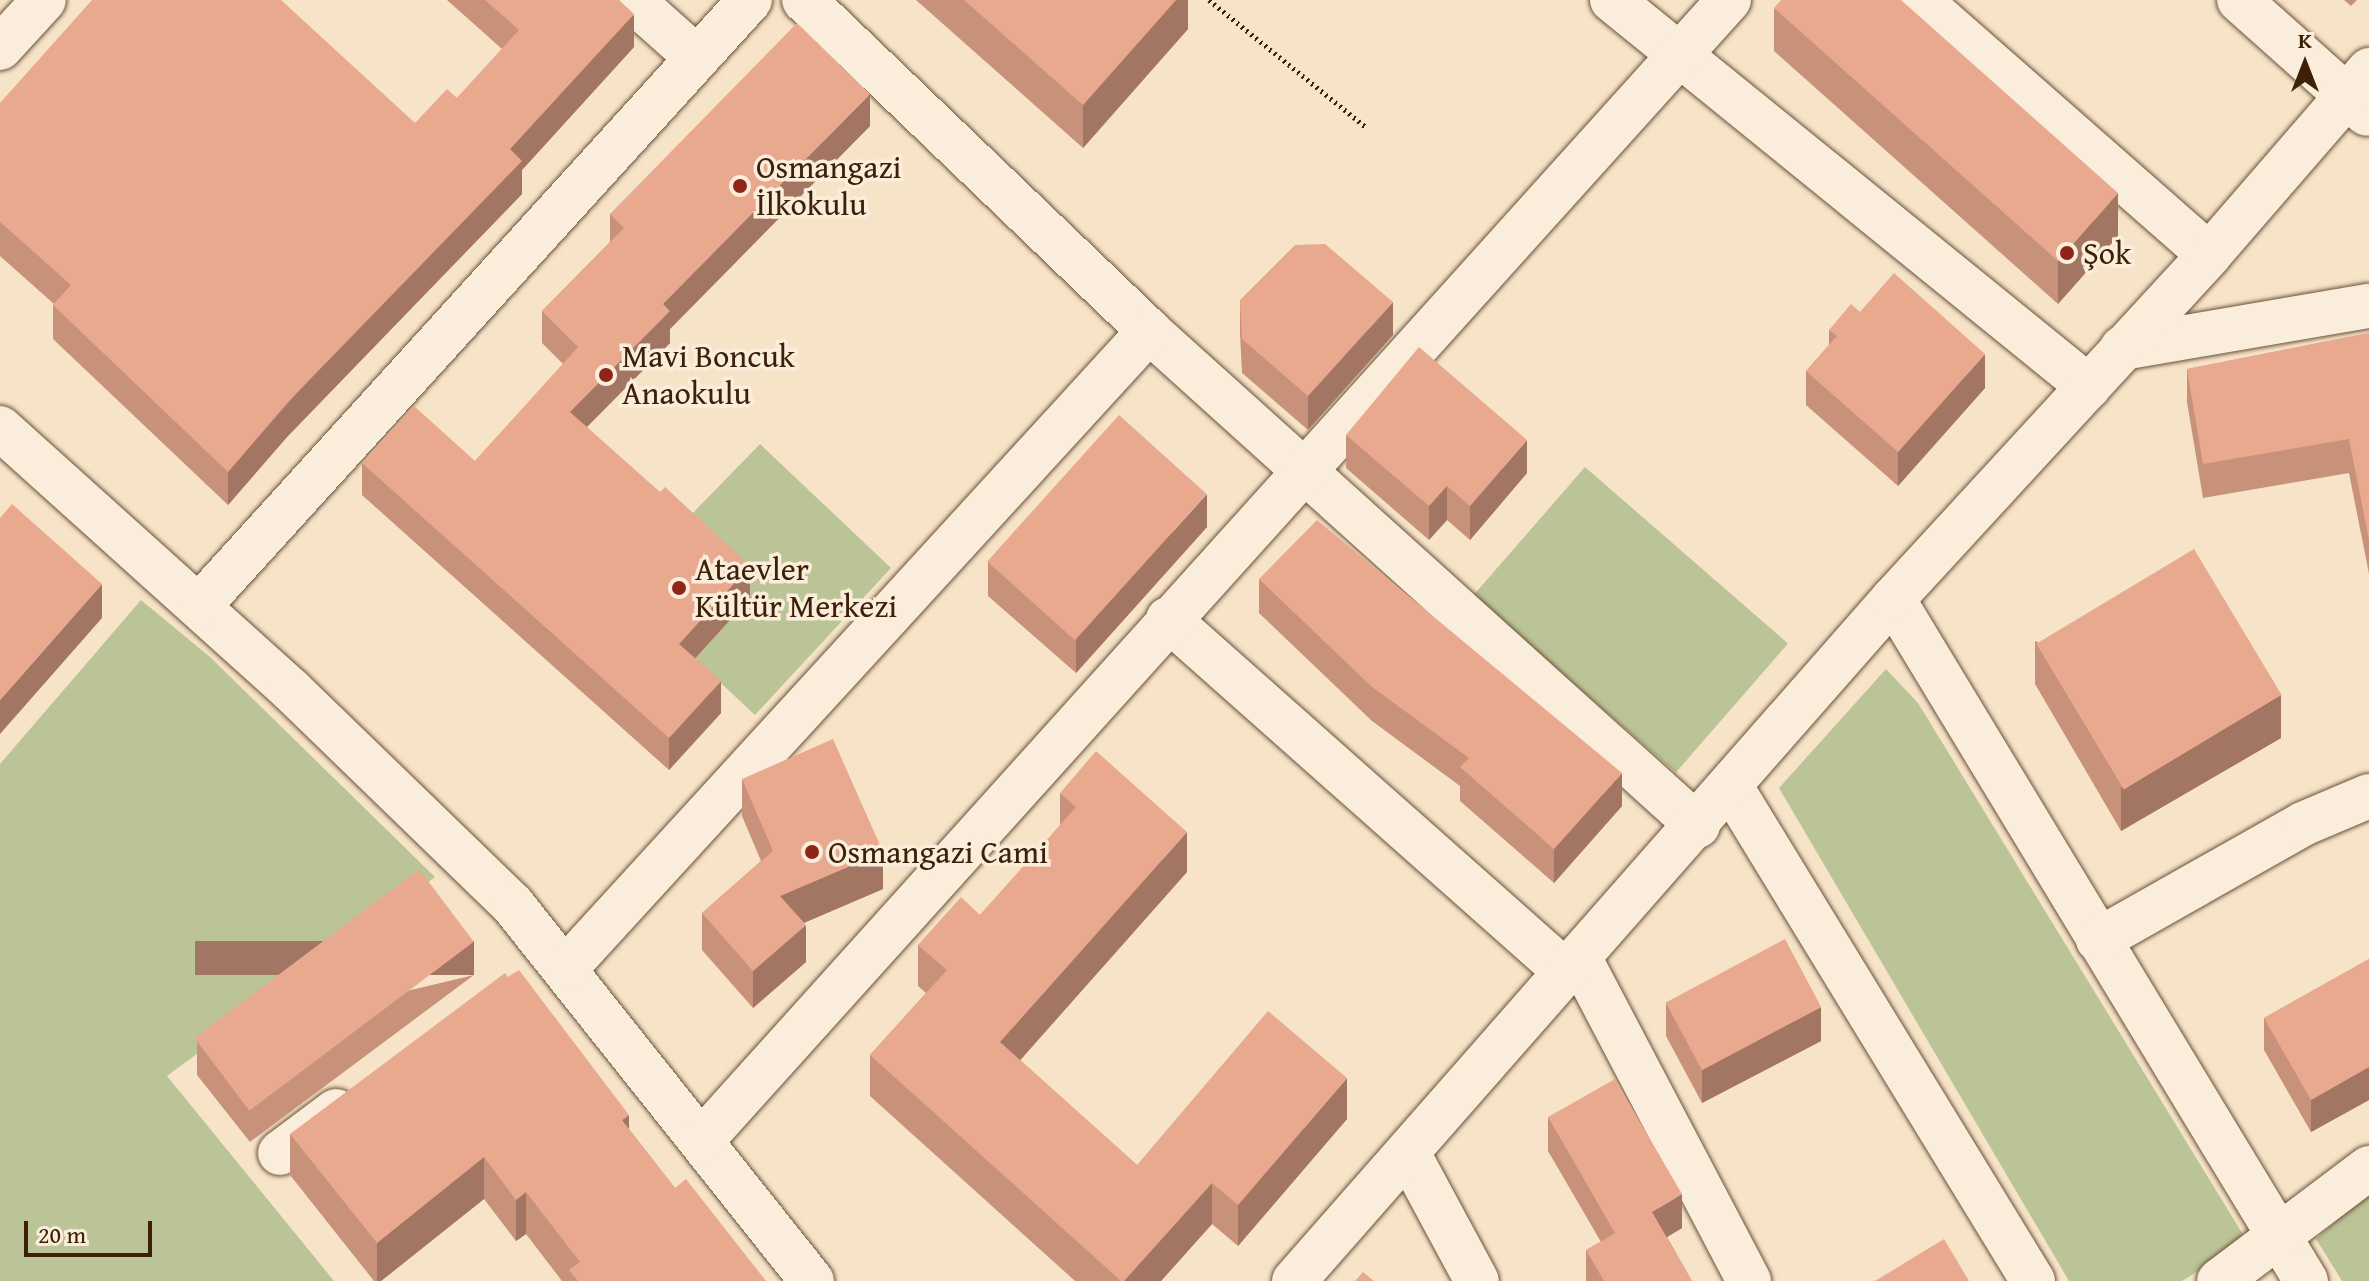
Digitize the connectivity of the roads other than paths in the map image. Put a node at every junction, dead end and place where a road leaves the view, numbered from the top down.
1 (44, 0) edge
2 (632, 0) edge
3 (750, 0) edge
4 (804, 0) edge
5 (1612, 0) edge
6 (1729, 0) edge
7 (1919, 0) edge
8 (2239, 0) edge
9 (0, 48) edge
10 (696, 57) junction
11 (1680, 58) junction
12 (2362, 93) edge
13 (2209, 255) junction
14 (2369, 306) edge
15 (1149, 331) junction
16 (2122, 348) junction
17 (2089, 387) junction
18 (0, 428) edge
19 (1303, 473) junction
20 (1893, 599) junction
21 (199, 606) junction
22 (1168, 619) junction
23 (1731, 787) junction
24 (2369, 796) edge
25 (1698, 826) junction
26 (2098, 940) junction
27 (558, 958) junction
28 (1574, 966) junction
29 (513, 977) edge
30 (366, 1088) edge
31 (703, 1139) junction
32 (280, 1153) dead end
33 (1408, 1153) junction
34 (2369, 1168) edge
35 (2280, 1237) junction
36 (812, 1281) edge
37 (1294, 1281) edge
38 (1477, 1281) edge
39 (1749, 1281) edge
40 (2033, 1281) edge
41 (2219, 1281) edge
42 (2306, 1281) edge

1 - 9 street
2 - 10 street
3 - 10 street
4 - 15 street
5 - 11 street
6 - 11 street
7 - 13 street
8 - 12 street
10 - 21 street
11 - 17 street
11 - 19 street
12 - 13 street
13 - 16 street
14 - 16 street
15 - 19 street
15 - 27 street
16 - 17 street
17 - 20 street
18 - 21 street
19 - 22 street
19 - 25 street
20 - 23 street
20 - 26 street
21 - 27 street
22 - 28 street
22 - 31 street
23 - 25 street
23 - 40 street
24 - 26 street
25 - 28 street
26 - 35 street
27 - 29 street
27 - 31 street
28 - 33 street
28 - 39 street
30 - 32 street
31 - 36 street
33 - 37 street
33 - 38 street
34 - 35 street
35 - 41 street
35 - 42 street

